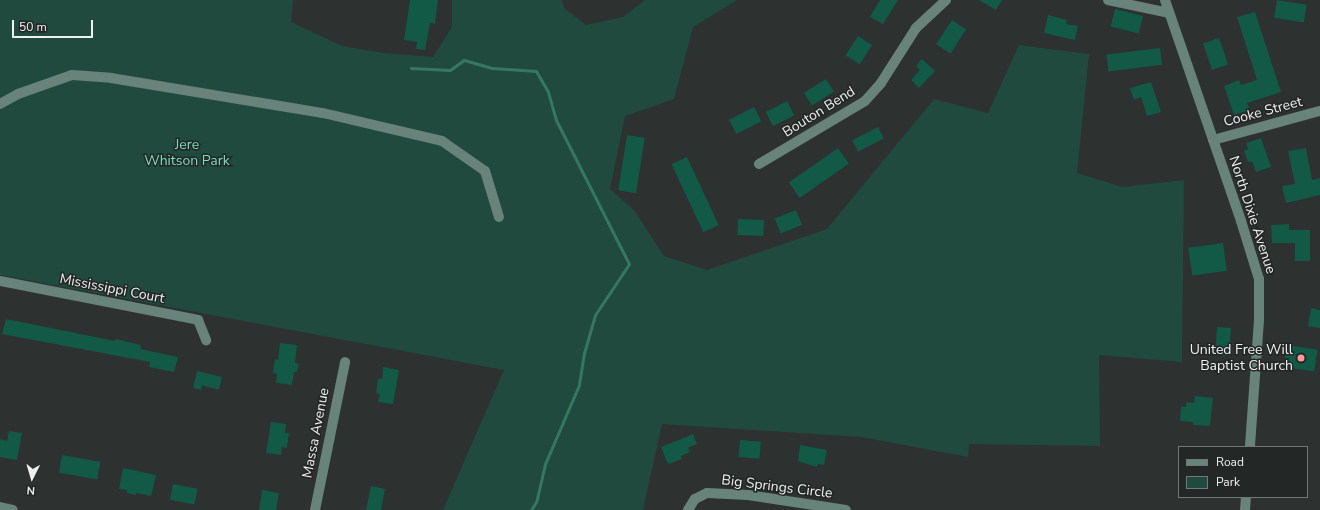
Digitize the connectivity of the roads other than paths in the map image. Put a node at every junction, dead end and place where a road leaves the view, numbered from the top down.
1 (946, 0) edge
2 (1108, 0) edge
3 (1165, 0) edge
4 (1169, 13) junction
5 (0, 104) edge
6 (1320, 111) edge
7 (1213, 140) junction
8 (759, 164) dead end
9 (499, 217) dead end
10 (0, 281) edge
11 (206, 340) dead end
12 (345, 362) dead end
13 (1250, 446) edge
14 (1246, 498) edge
15 (0, 507) edge
16 (13, 510) edge
17 (315, 510) edge
18 (688, 510) edge
19 (846, 510) edge
20 (1245, 510) edge

1 - 8 street, Bouton Bend
2 - 4 street
3 - 4 street, North Dixie Avenue
4 - 7 street, North Dixie Avenue
5 - 9 street
6 - 7 street, Cooke Street
7 - 13 street, North Dixie Avenue
10 - 11 street, Mississippi Court
12 - 17 street, Massa Avenue
14 - 20 street
15 - 16 street
18 - 19 street, Big Springs Circle

